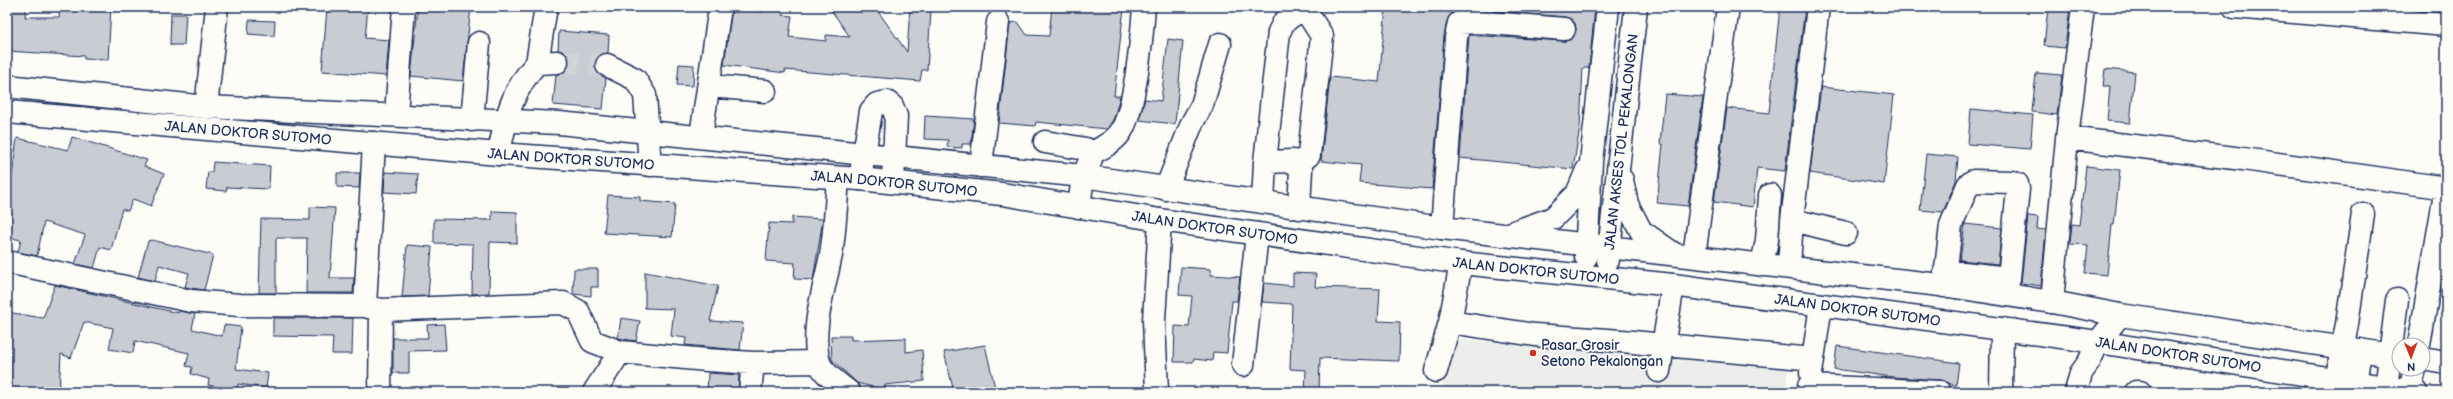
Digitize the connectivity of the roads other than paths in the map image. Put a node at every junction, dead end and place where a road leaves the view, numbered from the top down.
1 (217, 7) edge
2 (404, 7) edge
3 (546, 7) edge
4 (720, 7) edge
5 (1144, 7) edge
6 (1304, 7) edge
7 (1608, 7) edge
8 (1636, 7) edge
9 (1728, 7) edge
10 (1818, 7) edge
11 (2083, 7) edge
12 (2234, 7) edge
13 (2282, 10) edge
14 (2380, 14) edge
15 (998, 22) dead end
16 (2446, 25) edge
17 (1564, 29) dead end
18 (479, 43) dead end
19 (1220, 44) dead end
20 (607, 65) tunnel mouth
21 (7, 86) edge
22 (710, 86) junction
23 (765, 91) dead end
24 (206, 106) junction
25 (7, 112) edge
26 (396, 114) junction
27 (472, 120) junction
28 (504, 121) junction
29 (648, 132) junction
30 (701, 136) junction
31 (2067, 138) junction
32 (1045, 142) dead end
33 (374, 143) junction
34 (865, 153) junction
35 (499, 154) junction
36 (1090, 154) junction
37 (895, 156) junction
38 (1265, 162) junction
39 (1591, 162) junction
40 (1298, 164) junction
41 (650, 165) junction
42 (981, 166) junction
43 (1619, 166) junction
44 (1083, 176) junction
45 (838, 179) junction
46 (860, 179) junction
47 (893, 182) junction
48 (1166, 188) junction
49 (2446, 188) edge
50 (1770, 195) dead end
51 (1263, 202) junction
52 (1079, 207) junction
53 (1299, 208) junction
54 (2363, 214) dead end
55 (1160, 220) junction
56 (1792, 220) junction
57 (1442, 228) junction
58 (1846, 233) dead end
59 (1257, 234) junction
60 (1508, 234) junction
61 (1588, 244) junction
62 (1609, 246) junction
63 (1673, 254) junction
64 (1694, 256) junction
65 (7, 262) edge
66 (1461, 263) junction
67 (1762, 265) junction
68 (1790, 267) junction
69 (1585, 274) junction
70 (1607, 277) junction
71 (1945, 278) junction
72 (1673, 285) junction
73 (2007, 286) junction
74 (2397, 300) dead end
75 (2052, 302) junction
76 (1821, 305) junction
77 (373, 308) junction
78 (2120, 315) junction
79 (1450, 322) junction
80 (2002, 329) junction
81 (2395, 337) edge
82 (2420, 337) edge
83 (2098, 342) junction
84 (1664, 345) junction
85 (2351, 349) junction
86 (620, 352) junction
87 (2391, 355) edge
88 (1813, 359) junction
89 (2431, 361) edge
90 (819, 362) junction
91 (753, 363) junction
92 (2446, 363) edge
93 (1243, 365) dead end
94 (2391, 367) edge
95 (1436, 370) dead end
96 (1660, 371) dead end
97 (2415, 377) edge
98 (2348, 385) edge
99 (2386, 388) junction
100 (1808, 389) edge
101 (2414, 391) edge
102 (380, 392) edge
103 (594, 392) edge
104 (750, 392) edge
105 (849, 392) edge
106 (1157, 392) edge
107 (1940, 392) edge
108 (2001, 392) edge
109 (2076, 392) edge
110 (2136, 392) edge
111 (2140, 392) edge

1 - 24 main road
2 - 26 main road
3 - 28 main road
4 - 22 main road
5 - 36 main road
6 - 38 main road
6 - 40 main road
7 - 39 main road, JALAN AKSES TOL PEKALONGAN
8 - 43 main road, JALAN AKSES TOL PEKALONGAN
9 - 64 main road
10 - 56 main road
11 - 31 main road
12 - 13 main road
13 - 14 main road
14 - 16 main road
15 - 42 main road
17 - 57 main road
18 - 27 main road
19 - 48 main road
20 - 29 main road
21 - 24 main road, JALAN DOKTOR SUTOMO
22 - 23 main road
22 - 30 main road
24 - 26 main road, JALAN DOKTOR SUTOMO
25 - 33 main road, JALAN DOKTOR SUTOMO
26 - 27 main road, JALAN DOKTOR SUTOMO
27 - 28 main road, JALAN DOKTOR SUTOMO
28 - 29 main road, JALAN DOKTOR SUTOMO
28 - 35 main road
29 - 30 main road, JALAN DOKTOR SUTOMO
29 - 41 main road
30 - 34 main road, JALAN DOKTOR SUTOMO
31 - 49 main road
31 - 75 main road
32 - 36 main road
33 - 35 main road, JALAN DOKTOR SUTOMO
33 - 77 main road
34 - 37 main road, JALAN DOKTOR SUTOMO
34 - 37 main road
34 - 46 main road
35 - 41 main road, JALAN DOKTOR SUTOMO
36 - 44 main road
37 - 42 main road, JALAN DOKTOR SUTOMO
37 - 47 main road
38 - 40 main road
38 - 51 main road
39 - 60 main road
39 - 61 main road, JALAN AKSES TOL PEKALONGAN
40 - 53 main road
41 - 45 main road, JALAN DOKTOR SUTOMO
42 - 44 main road, JALAN DOKTOR SUTOMO
43 - 62 main road, JALAN AKSES TOL PEKALONGAN
43 - 63 main road
44 - 48 main road, JALAN DOKTOR SUTOMO
44 - 52 main road
45 - 46 main road, JALAN DOKTOR SUTOMO
45 - 90 main road
46 - 47 main road, JALAN DOKTOR SUTOMO
47 - 52 main road, JALAN DOKTOR SUTOMO
48 - 51 main road, JALAN DOKTOR SUTOMO
49 - 82 main road
50 - 67 main road
51 - 53 main road, JALAN DOKTOR SUTOMO
52 - 55 main road, JALAN DOKTOR SUTOMO
53 - 57 main road, JALAN DOKTOR SUTOMO
54 - 85 main road
55 - 59 main road, JALAN DOKTOR SUTOMO
55 - 106 main road
56 - 58 main road
56 - 68 main road
57 - 60 main road, JALAN DOKTOR SUTOMO
59 - 66 main road, JALAN DOKTOR SUTOMO
59 - 93 main road
60 - 61 main road, JALAN DOKTOR SUTOMO
61 - 62 main road, JALAN DOKTOR SUTOMO
61 - 69 main road, JALAN AKSES TOL PEKALONGAN
62 - 63 main road, JALAN DOKTOR SUTOMO
62 - 70 main road, JALAN AKSES TOL PEKALONGAN
63 - 64 main road, JALAN DOKTOR SUTOMO
64 - 67 main road, JALAN DOKTOR SUTOMO
65 - 77 main road
66 - 69 main road, JALAN DOKTOR SUTOMO
66 - 79 main road
67 - 68 main road, JALAN DOKTOR SUTOMO
68 - 71 main road, JALAN DOKTOR SUTOMO
69 - 70 main road, JALAN DOKTOR SUTOMO
70 - 72 main road, JALAN DOKTOR SUTOMO
71 - 73 main road, JALAN DOKTOR SUTOMO
71 - 73 main road
72 - 76 main road, JALAN DOKTOR SUTOMO
72 - 84 main road
73 - 75 main road, JALAN DOKTOR SUTOMO
74 - 81 main road
75 - 78 main road, JALAN DOKTOR SUTOMO
76 - 80 main road, JALAN DOKTOR SUTOMO
76 - 88 main road
77 - 86 main road
77 - 102 main road
78 - 83 main road
78 - 85 main road, JALAN DOKTOR SUTOMO
79 - 84 main road
79 - 95 main road
80 - 83 main road, JALAN DOKTOR SUTOMO
80 - 108 main road
83 - 98 main road, JALAN DOKTOR SUTOMO
83 - 109 main road
84 - 88 main road
84 - 96 main road
85 - 87 main road, JALAN DOKTOR SUTOMO
85 - 98 main road
86 - 91 main road
86 - 103 main road
88 - 100 main road
89 - 92 main road
90 - 91 main road
90 - 105 main road
91 - 104 main road
94 - 99 main road
97 - 101 main road
98 - 99 main road, JALAN DOKTOR SUTOMO
99 - 101 main road, JALAN DOKTOR SUTOMO
100 - 107 main road
110 - 111 main road

